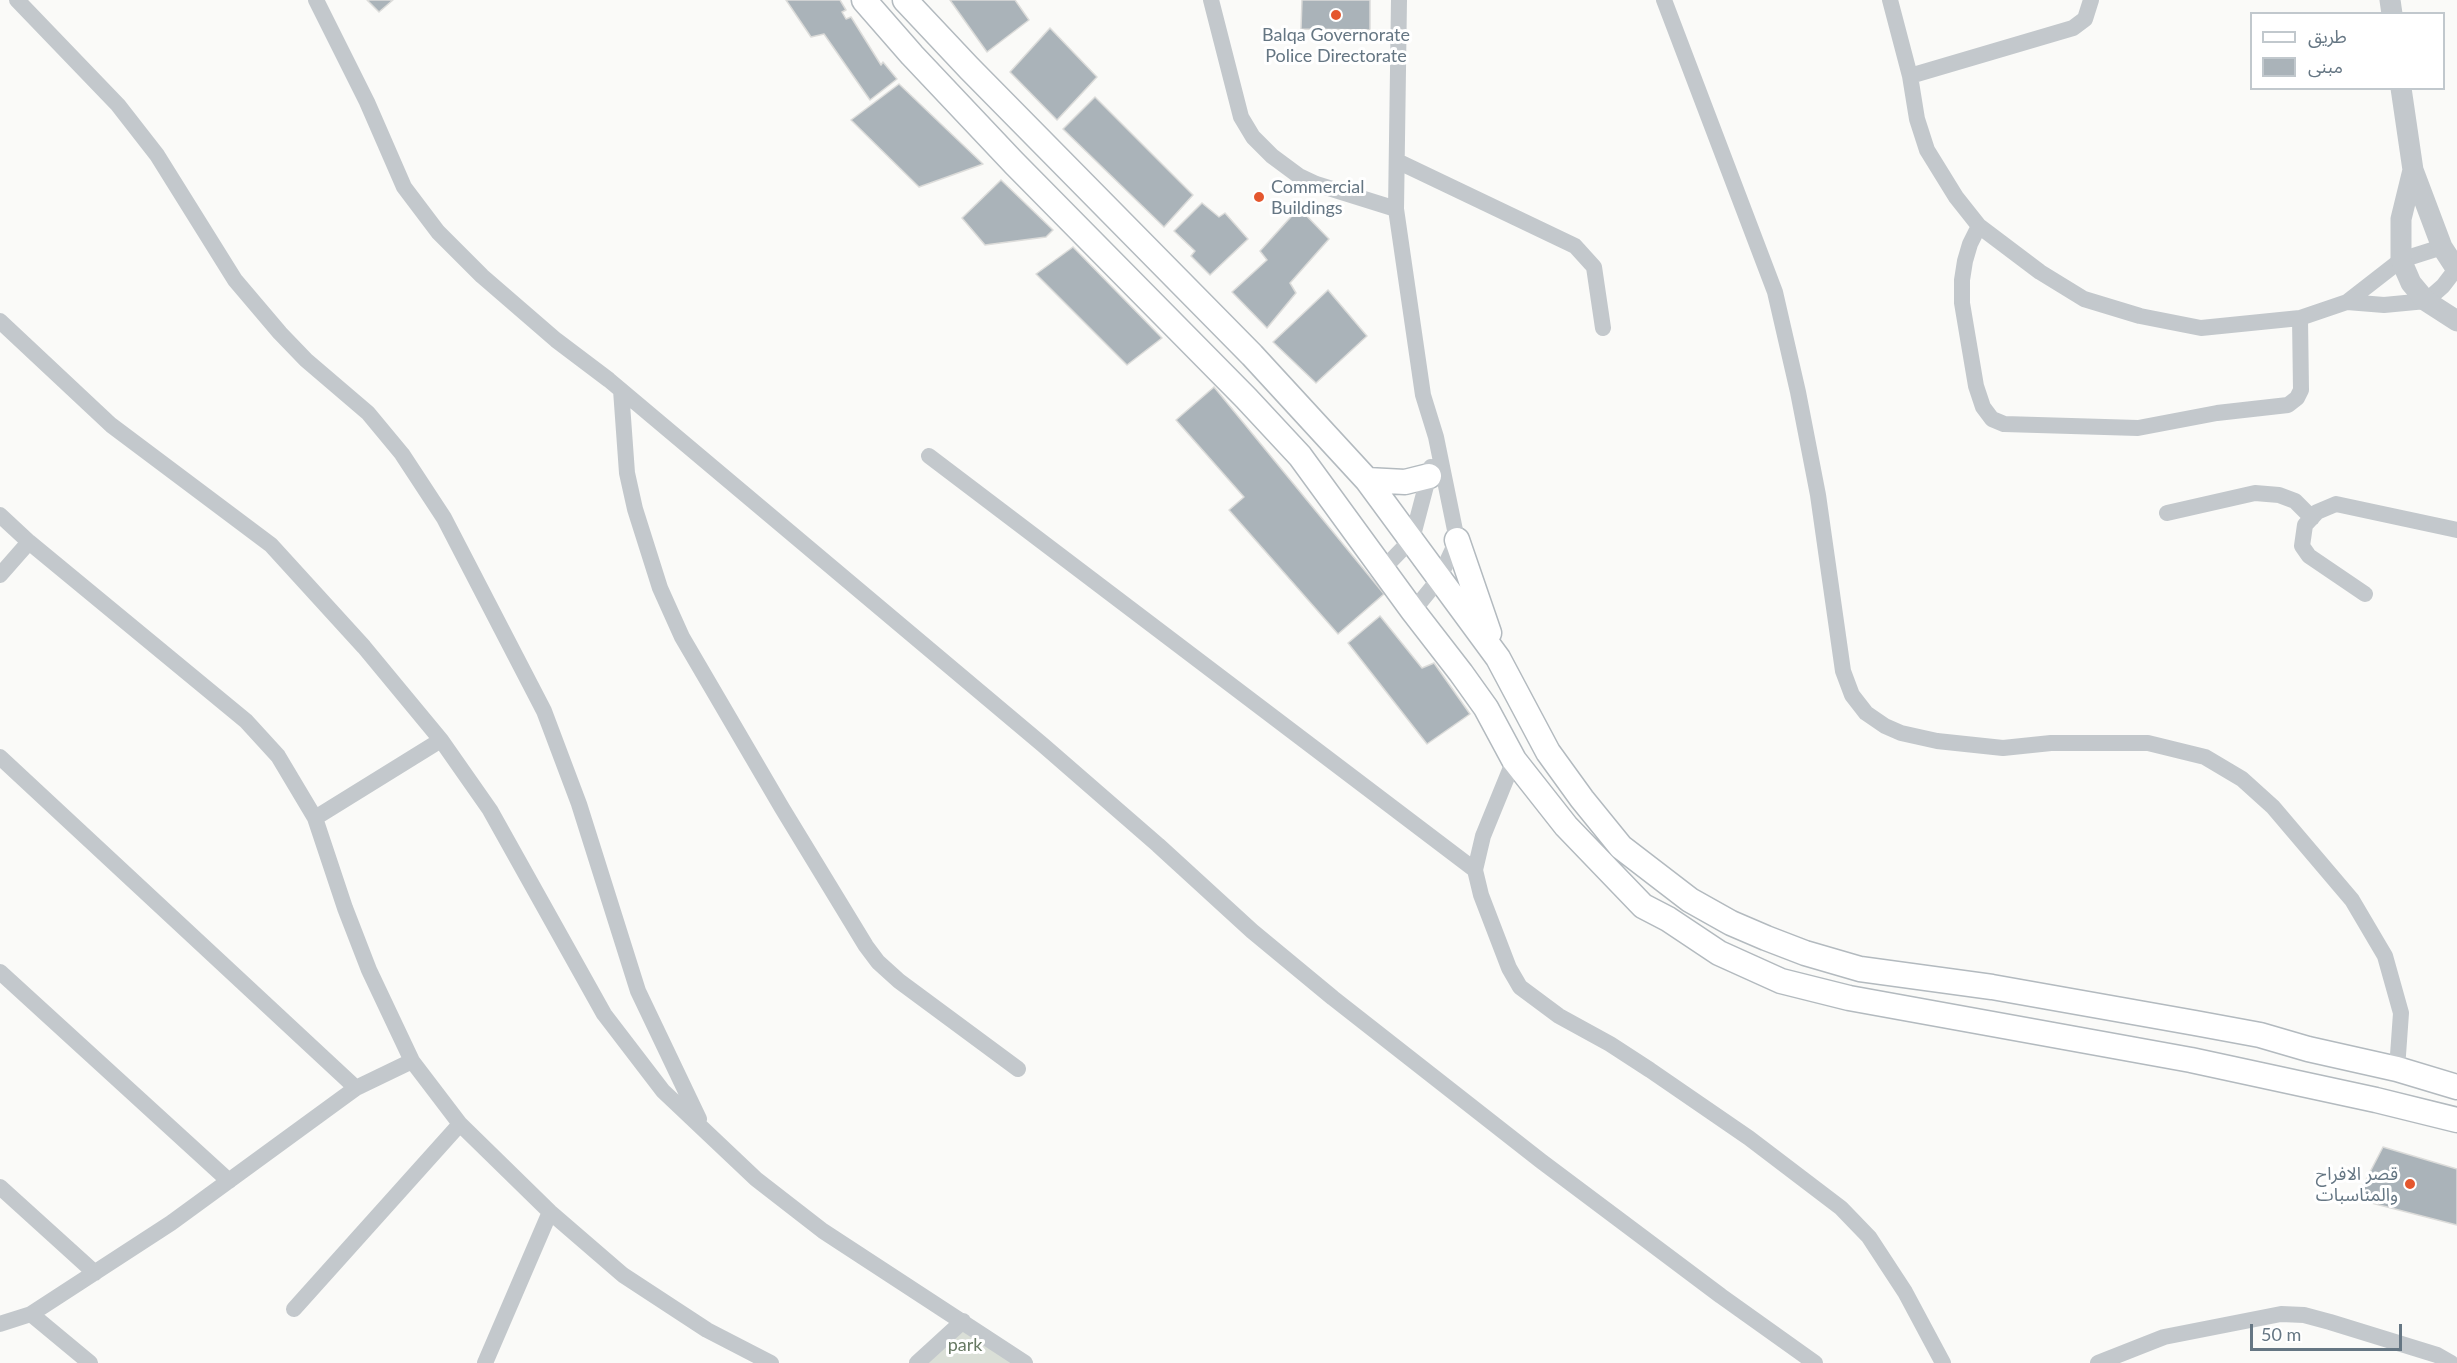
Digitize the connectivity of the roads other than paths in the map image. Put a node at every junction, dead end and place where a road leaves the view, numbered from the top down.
1 (17, 0) edge
2 (316, 0) edge
3 (864, 0) edge
4 (905, 0) edge
5 (1211, 0) edge
6 (1400, 0) edge
7 (1664, 0) edge
8 (1890, 0) edge
9 (2091, 0) edge
10 (1910, 76) junction
11 (2401, 90) edge
12 (1397, 161) junction
13 (2413, 170) junction
14 (1396, 209) junction
15 (1979, 226) junction
16 (2452, 257) edge
17 (2401, 260) junction
18 (2426, 301) junction
19 (2347, 302) junction
20 (2300, 318) junction
21 (0, 321) edge
22 (2457, 321) edge
23 (1603, 328) dead end
24 (621, 390) junction
25 (1436, 437) junction
26 (928, 456) dead end
27 (1429, 476) junction
28 (1367, 480) junction
29 (2167, 513) dead end
30 (0, 515) edge
31 (2312, 518) junction
32 (2457, 530) edge
33 (1412, 539) junction
34 (1457, 540) junction
35 (29, 542) junction
36 (1383, 569) junction
37 (0, 575) edge
38 (1439, 579) junction
39 (2365, 594) dead end
40 (1413, 612) junction
41 (1498, 658) junction
42 (441, 740) junction
43 (0, 757) edge
44 (1514, 760) junction
45 (315, 818) junction
46 (1475, 870) junction
47 (1860, 969) junction
48 (0, 972) edge
49 (1849, 998) junction
50 (412, 1061) junction
51 (1018, 1069) dead end
52 (2397, 1069) junction
53 (2457, 1087) edge
54 (356, 1088) junction
55 (2457, 1120) edge
56 (460, 1124) junction
57 (704, 1128) junction
58 (229, 1181) junction
59 (0, 1187) edge
60 (549, 1212) junction
61 (95, 1273) junction
62 (294, 1310) dead end
63 (31, 1314) junction
64 (963, 1321) junction
65 (0, 1324) edge
66 (90, 1363) edge
67 (485, 1363) edge
68 (771, 1363) edge
69 (917, 1363) edge
70 (1025, 1363) edge
71 (1815, 1363) edge
72 (1943, 1363) edge
73 (2098, 1363) edge
74 (2451, 1363) edge

1 - 57 street
2 - 24 street
3 - 36 main road
4 - 28 main road
5 - 14 street
6 - 12 street
7 - 52 street
8 - 10 street
9 - 10 street
10 - 15 street
11 - 13 street
12 - 14 street
12 - 23 street
13 - 16 street
13 - 17 street
14 - 25 street
15 - 20 street
15 - 20 street
16 - 17 street
16 - 18 street
17 - 18 street
17 - 19 street
18 - 19 street
18 - 22 street
19 - 20 street
21 - 42 street
24 - 51 street
24 - 71 street
25 - 27 street
25 - 34 street
26 - 46 street
27 - 28 main road
27 - 33 street
28 - 33 main road
29 - 31 street
30 - 35 street
31 - 32 street
31 - 39 street
33 - 36 street
33 - 38 main road
34 - 38 street
34 - 41 main road
35 - 37 street
35 - 45 street
36 - 40 main road
38 - 40 street
38 - 41 main road
40 - 44 main road
41 - 47 main road
42 - 45 street
42 - 57 street
43 - 54 street
44 - 46 street
44 - 49 main road
45 - 50 street
46 - 72 street
47 - 49 main road
47 - 52 main road
48 - 58 street
49 - 55 main road
50 - 54 street
50 - 56 street
52 - 53 main road
54 - 58 street
56 - 60 street
56 - 62 street
57 - 64 street
58 - 61 street
59 - 61 street
60 - 67 street
60 - 68 street
61 - 63 street
63 - 65 street
63 - 66 street
64 - 69 street
64 - 70 street
73 - 74 street

